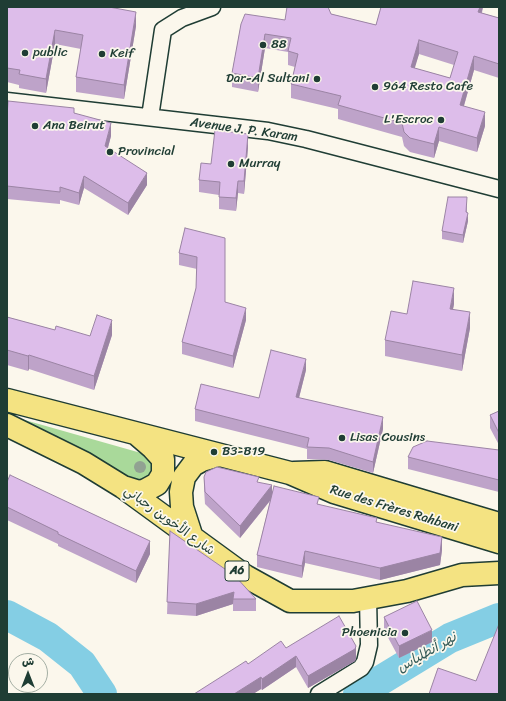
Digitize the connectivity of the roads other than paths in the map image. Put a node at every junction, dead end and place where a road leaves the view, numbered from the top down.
1 (212, 7) edge
2 (7, 101) edge
3 (150, 118) junction
4 (499, 189) edge
5 (7, 400) edge
6 (7, 425) edge
7 (136, 434) junction
8 (219, 455) junction
9 (290, 473) junction
10 (123, 487) junction
11 (499, 524) edge
12 (192, 538) junction
13 (499, 542) edge
14 (499, 573) edge
15 (368, 598) junction
16 (319, 694) edge

1 - 3 street
2 - 3 street, Avenue J. P. Karam
3 - 4 street, Avenue J. P. Karam
5 - 7 highway
6 - 10 highway, شارع الأخوين رحباني / A6
7 - 8 highway
7 - 10 highway
8 - 9 highway
8 - 12 highway
9 - 11 highway
9 - 13 highway, Rue des Frères Rahbani
10 - 12 highway, شارع الأخوين رحباني / A6
12 - 15 highway, شارع الأخوين رحباني / A6
14 - 15 highway, شارع الأخوين رحباني / A6
15 - 16 street

